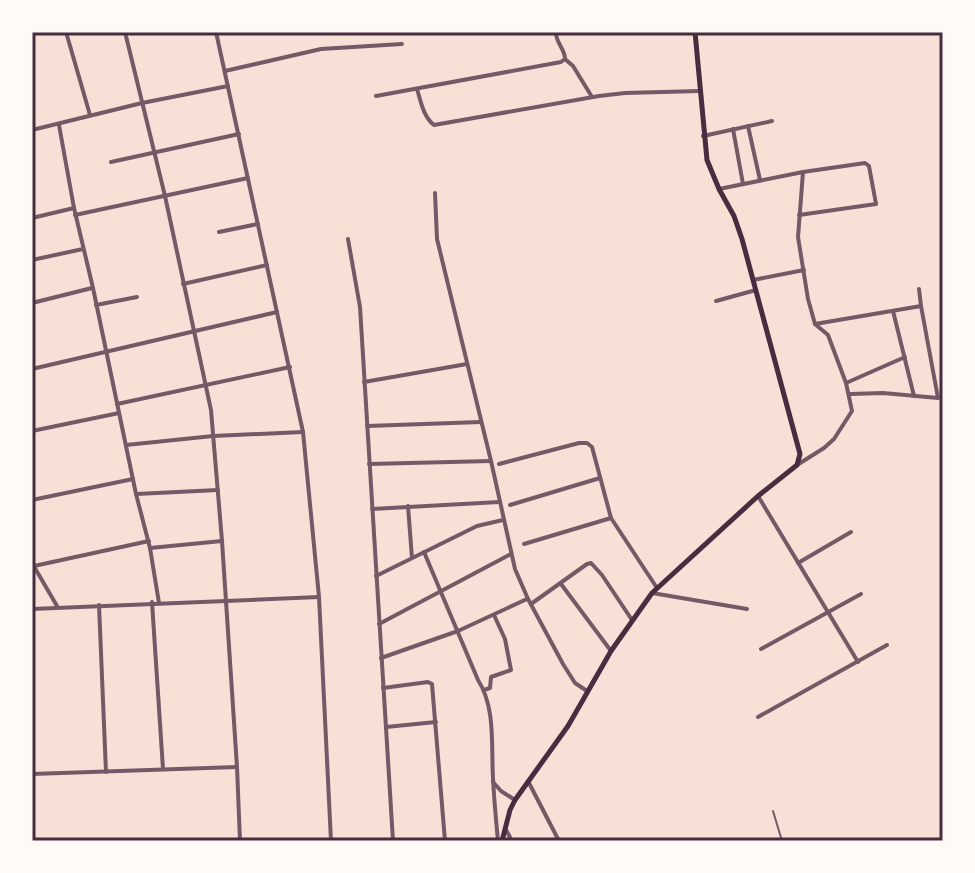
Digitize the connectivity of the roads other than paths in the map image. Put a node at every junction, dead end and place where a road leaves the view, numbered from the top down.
1 (66, 32) edge
2 (125, 32) edge
3 (216, 32) edge
4 (560, 32) edge
5 (695, 32) edge
6 (402, 44) dead end
7 (565, 59) junction
8 (225, 71) junction
9 (228, 86) junction
10 (417, 89) junction
11 (700, 91) junction
12 (376, 96) dead end
13 (592, 97) junction
14 (142, 103) junction
15 (90, 115) junction
16 (772, 121) dead end
17 (59, 125) junction
18 (748, 126) junction
19 (733, 129) junction
20 (32, 130) edge
21 (239, 134) junction
22 (703, 136) junction
23 (154, 153) junction
24 (111, 162) dead end
25 (803, 172) junction
26 (248, 178) junction
27 (760, 180) junction
28 (743, 184) junction
29 (719, 189) junction
30 (435, 193) dead end
31 (165, 196) junction
32 (74, 208) junction
33 (75, 215) junction
34 (799, 215) junction
35 (32, 218) edge
36 (258, 224) junction
37 (219, 232) dead end
38 (348, 239) dead end
39 (83, 249) junction
40 (32, 260) edge
41 (267, 265) junction
42 (804, 270) junction
43 (753, 280) junction
44 (183, 284) junction
45 (93, 288) junction
46 (919, 289) dead end
47 (756, 290) junction
48 (137, 297) dead end
49 (716, 301) dead end
50 (32, 303) edge
51 (96, 305) junction
52 (921, 306) junction
53 (893, 311) junction
54 (277, 312) junction
55 (815, 324) junction
56 (193, 331) junction
57 (106, 350) junction
58 (905, 357) junction
59 (467, 364) junction
60 (290, 367) junction
61 (32, 369) edge
62 (364, 382) junction
63 (846, 383) junction
64 (205, 384) junction
65 (849, 394) junction
66 (914, 396) junction
67 (117, 404) junction
68 (119, 413) junction
69 (481, 422) junction
70 (367, 426) junction
71 (32, 431) edge
72 (303, 432) junction
73 (213, 436) junction
74 (126, 445) junction
75 (491, 461) junction
76 (369, 464) junction
77 (499, 464) dead end
78 (797, 465) junction
79 (600, 478) junction
80 (133, 479) junction
81 (218, 490) junction
82 (136, 494) junction
83 (758, 496) junction
84 (32, 500) edge
85 (499, 502) junction
86 (510, 505) dead end
87 (408, 506) junction
88 (372, 509) junction
89 (611, 518) junction
90 (503, 520) junction
91 (851, 532) dead end
92 (149, 541) junction
93 (222, 541) junction
94 (524, 544) dead end
95 (150, 548) junction
96 (424, 552) junction
97 (511, 554) junction
98 (412, 558) junction
99 (798, 563) junction
100 (33, 565) edge
101 (376, 576) junction
102 (561, 584) junction
103 (658, 588) junction
104 (441, 591) junction
105 (652, 593) junction
106 (861, 594) dead end
107 (319, 597) junction
108 (225, 600) junction
109 (156, 602) junction
110 (530, 602) junction
111 (99, 605) junction
112 (57, 606) junction
113 (32, 609) edge
114 (747, 609) dead end
115 (828, 613) junction
116 (494, 614) junction
117 (632, 620) junction
118 (379, 624) junction
119 (458, 631) junction
120 (887, 645) dead end
121 (761, 649) dead end
122 (611, 651) junction
123 (381, 658) junction
124 (858, 662) junction
125 (383, 688) junction
126 (484, 690) junction
127 (588, 692) junction
128 (758, 717) dead end
129 (436, 722) junction
130 (386, 727) junction
131 (237, 767) junction
132 (163, 769) junction
133 (106, 772) junction
134 (32, 774) edge
135 (528, 781) junction
136 (493, 782) junction
137 (515, 800) junction
138 (773, 811) dead end
139 (505, 828) junction
140 (240, 841) edge
141 (331, 841) edge
142 (393, 841) edge
143 (445, 841) edge
144 (500, 841) edge
145 (512, 841) edge
146 (559, 841) edge
147 (782, 841) edge

1 - 15 street
2 - 14 street
3 - 8 street
4 - 7 street
5 - 11 main road
6 - 8 street
7 - 10 street
7 - 13 street
8 - 9 street
9 - 14 street
9 - 21 street
10 - 12 street
10 - 13 street
11 - 13 street
11 - 22 main road
14 - 15 street
14 - 23 street
15 - 17 street
16 - 18 street
17 - 20 street
17 - 32 street
18 - 19 street
18 - 27 street
19 - 22 street
19 - 28 street
21 - 23 street
21 - 26 street
22 - 29 main road
23 - 24 street
23 - 31 street
25 - 27 street
25 - 34 street
25 - 34 street
26 - 31 street
26 - 36 street
27 - 28 street
28 - 29 street
29 - 43 main road
30 - 59 street
31 - 33 street
31 - 44 street
32 - 33 street
32 - 35 street
33 - 39 street
34 - 42 street
36 - 37 street
36 - 41 street
38 - 62 street
39 - 40 street
39 - 45 street
41 - 44 street
41 - 54 street
42 - 43 street
42 - 55 street
43 - 47 main road
44 - 56 street
45 - 50 street
45 - 51 street
46 - 52 street
47 - 49 street
47 - 78 main road
48 - 51 street
51 - 57 street
52 - 53 street
52 - 66 street
53 - 55 street
53 - 58 street
54 - 56 street
54 - 60 street
55 - 63 street
56 - 57 street
56 - 64 street
57 - 61 street
57 - 67 street
58 - 63 street
58 - 66 street
59 - 62 street
59 - 69 street
60 - 64 street
60 - 72 street
62 - 70 street
63 - 65 street
64 - 67 street
64 - 73 street
65 - 66 street
65 - 78 street
67 - 68 street
68 - 71 street
68 - 74 street
69 - 70 street
69 - 75 street
70 - 76 street
72 - 73 street
72 - 107 street
73 - 74 street
73 - 81 street
74 - 80 street
75 - 76 street
75 - 85 street
76 - 88 street
77 - 79 street
78 - 83 main road
79 - 86 street
79 - 89 street
80 - 82 street
80 - 84 street
81 - 82 street
81 - 93 street
82 - 92 street
83 - 99 street
83 - 103 main road
85 - 87 street
85 - 90 street
87 - 88 street
87 - 98 street
88 - 101 street
89 - 94 street
89 - 103 street
90 - 96 street
90 - 97 street
91 - 99 street
92 - 95 street
92 - 100 street
93 - 95 street
93 - 108 street
95 - 109 street
96 - 98 street
96 - 104 street
97 - 104 street
97 - 110 street
98 - 101 street
99 - 115 street
100 - 112 street
101 - 118 street
102 - 110 street
102 - 117 street
102 - 122 street
103 - 105 main road
104 - 118 street
104 - 119 street
105 - 114 street
105 - 117 main road
106 - 115 street
107 - 108 street
107 - 141 street
108 - 109 street
108 - 131 street
109 - 111 street
109 - 132 street
110 - 116 street
110 - 127 street
111 - 112 street
111 - 133 street
112 - 113 street
115 - 121 street
115 - 124 street
116 - 119 street
116 - 126 street
117 - 122 main road
118 - 123 street
119 - 123 street
119 - 126 street
120 - 124 street
122 - 127 main road
123 - 125 street
124 - 128 street
125 - 129 street
125 - 130 street
126 - 136 street
127 - 135 main road
129 - 130 street
129 - 143 street
130 - 142 street
131 - 132 street
131 - 140 street
132 - 133 street
133 - 134 street
135 - 137 main road
135 - 146 street
136 - 137 street
136 - 144 street
137 - 139 main road
138 - 147 lane
139 - 144 main road
139 - 145 street

